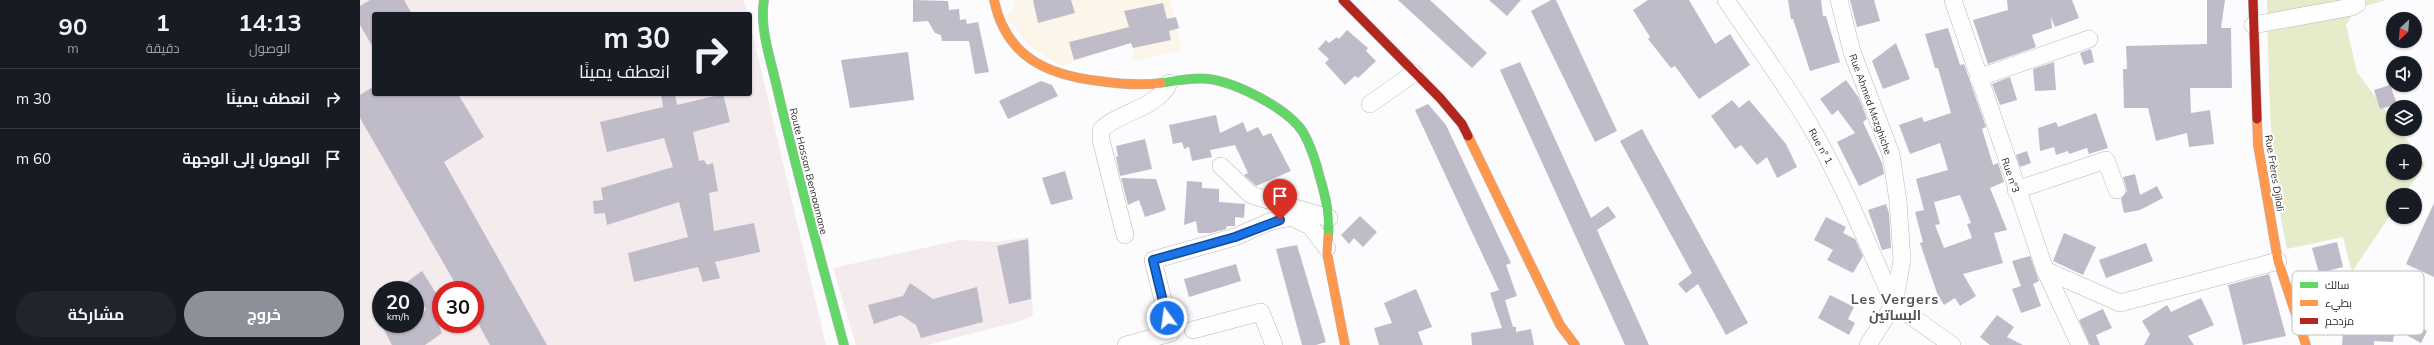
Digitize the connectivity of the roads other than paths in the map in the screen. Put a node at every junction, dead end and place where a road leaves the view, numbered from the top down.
1 (764, 0) edge
2 (994, 0) edge
3 (1344, 0) edge
4 (1726, 0) edge
5 (1839, 0) edge
6 (1953, 0) edge
7 (2253, 0) edge
8 (2357, 0) edge
9 (2253, 25) junction
10 (2088, 40) dead end
11 (1414, 73) junction
12 (1978, 78) junction
13 (1169, 83) junction
14 (1370, 104) dead end
15 (1221, 166) dead end
16 (2016, 190) junction
17 (2117, 190) dead end
18 (1329, 218) junction
19 (1125, 235) dead end
20 (1327, 248) junction
21 (2278, 261) junction
22 (2045, 270) junction
23 (2292, 303) edge
24 (1894, 304) junction
25 (1193, 330) dead end
26 (2303, 335) edge
27 (844, 345) edge
28 (1126, 345) edge
29 (1274, 345) edge
30 (1345, 345) edge
31 (1575, 345) edge
32 (1868, 345) edge
33 (1952, 345) edge
34 (2080, 345) edge
35 (2306, 345) edge

1 - 27 street, Route Hassan Bennaamane
2 - 13 street
3 - 11 street
4 - 24 street, Rue n° 1
5 - 24 street, Rue Ahmed Mezghiche
6 - 12 street, Rue n°3
7 - 9 street, Rue Frères Djilali
8 - 9 street
9 - 21 street, Rue Frères Djilali
10 - 12 street
11 - 14 street
11 - 31 street
12 - 16 street, Rue n°3
13 - 18 street
13 - 19 street
15 - 18 street
16 - 17 street
16 - 22 street, Rue n°3
18 - 20 street
20 - 28 street
20 - 30 street
21 - 22 street
21 - 23 street, Rue Frères Djilali
22 - 34 street, Rue n°3
24 - 32 street
24 - 33 street
25 - 29 street
26 - 35 street, Rue Frères Djilali

